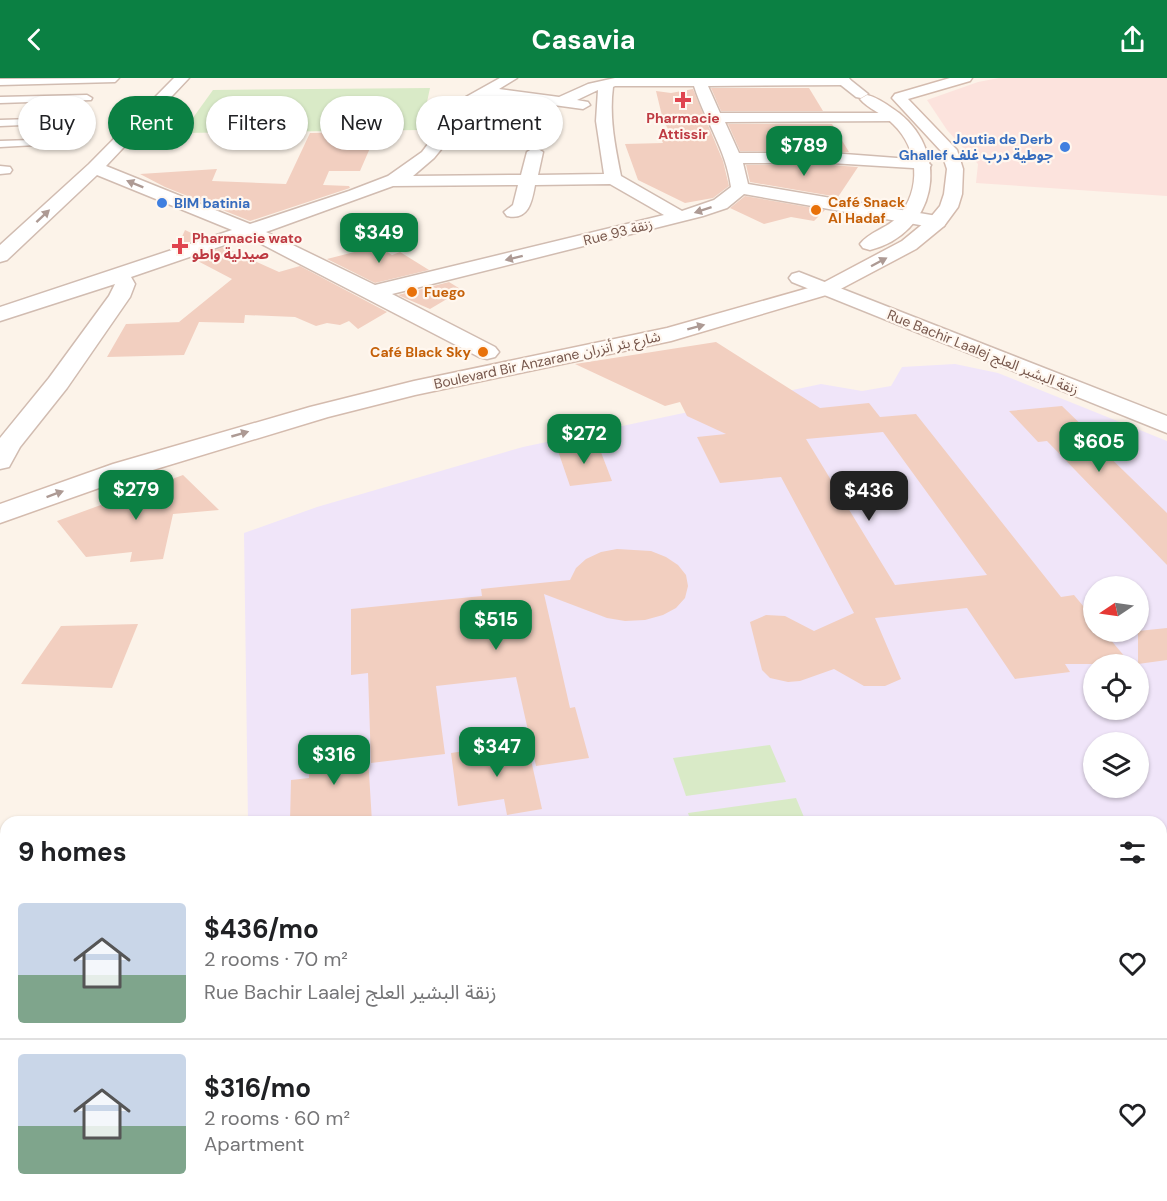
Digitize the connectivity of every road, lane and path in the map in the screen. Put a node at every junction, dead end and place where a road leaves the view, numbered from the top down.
1 (182, 78) edge
2 (510, 78) edge
3 (930, 78) edge
4 (965, 78) edge
5 (115, 79) edge
6 (699, 80) edge
7 (842, 80) edge
8 (0, 82) edge
9 (606, 85) junction
10 (105, 88) dead end
11 (0, 91) edge
12 (487, 92) junction
13 (880, 95) edge
14 (517, 96) edge
15 (0, 100) edge
16 (18, 100) edge
17 (563, 101) edge
18 (563, 102) edge
19 (602, 108) junction
20 (0, 111) edge
21 (18, 111) edge
22 (713, 117) junction
23 (0, 123) edge
24 (18, 123) edge
25 (0, 134) edge
26 (18, 134) edge
27 (18, 143) edge
28 (0, 144) edge
29 (535, 152) dead end
30 (733, 158) junction
31 (923, 165) junction
32 (95, 168) junction
33 (529, 178) junction
34 (613, 179) junction
35 (392, 181) junction
36 (740, 188) junction
37 (513, 212) dead end
38 (908, 216) junction
39 (680, 218) junction
40 (937, 222) junction
41 (248, 230) junction
42 (0, 256) edge
43 (119, 275) junction
44 (799, 278) junction
45 (826, 289) junction
46 (373, 292) junction
47 (0, 314) edge
48 (487, 352) junction
49 (1167, 425) edge
50 (0, 461) edge
51 (0, 494) edge
52 (0, 514) edge

1 - 32 street
2 - 12 street
3 - 13 street
4 - 13 street
5 - 8 street
6 - 7 street
6 - 9 street
6 - 22 street
7 - 13 street
9 - 17 street
9 - 19 street
10 - 11 street
12 - 14 street
12 - 35 street
13 - 22 street
13 - 31 street, Boulevard Bir Anzarane شارع بئر أنزران
13 - 40 street, Boulevard Bir Anzarane شارع بئر أنزران
15 - 16 street
18 - 19 street
19 - 34 street
20 - 21 street
22 - 30 street
23 - 24 street
25 - 26 street
27 - 28 street
29 - 33 street
30 - 31 street
30 - 36 street
31 - 38 street, Boulevard Bir Anzarane شارع بئر أنزران
41 -> 32 street
42 -> 32 street
33 - 34 street
33 - 35 street
33 - 37 street
34 - 39 street
35 - 41 street
36 - 38 street
36 -> 39 street, Rue 93 زنقة
38 - 40 street
38 - 44 street, Boulevard Bir Anzarane شارع بئر أنزران
39 -> 46 street, Rue 93 زنقة
45 -> 40 street, Boulevard Bir Anzarane شارع بئر أنزران
41 - 43 street
41 - 46 street
43 - 47 street
43 - 50 street
44 - 45 street, Rue Bachir Laalej زنقة البشير العلج
44 - 48 street, Boulevard Bir Anzarane شارع بئر أنزران
45 - 49 street, Rue Bachir Laalej زنقة البشير العلج
52 -> 45 street, Boulevard Bir Anzarane شارع بئر أنزران
46 - 48 street
48 - 51 street, Boulevard Bir Anzarane شارع بئر أنزران

